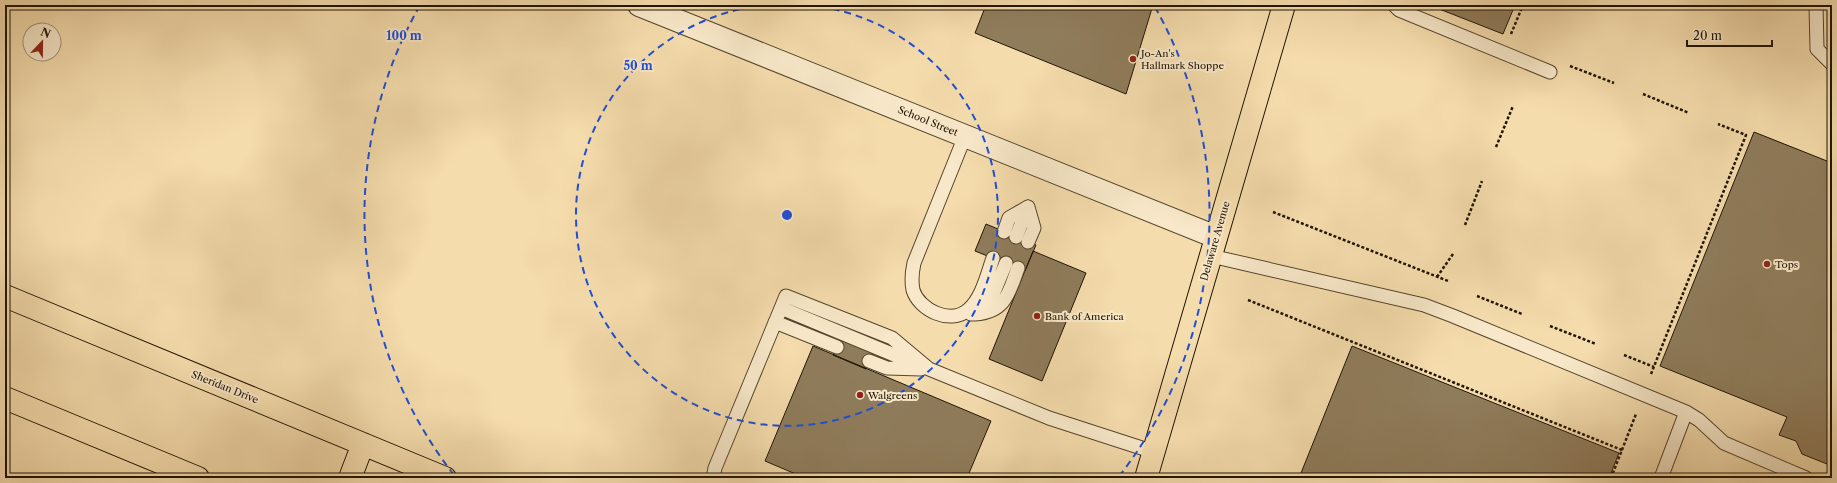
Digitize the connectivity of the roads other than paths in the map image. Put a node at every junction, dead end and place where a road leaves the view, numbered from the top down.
1 (639, 5) edge
2 (1284, 5) edge
3 (1394, 5) edge
4 (1816, 5) edge
5 (1832, 64) edge
6 (1550, 72) dead end
7 (965, 136) junction
8 (1004, 232) dead end
9 (1022, 239) dead end
10 (1214, 246) junction
11 (993, 258) dead end
12 (1012, 266) dead end
13 (5, 296) edge
14 (955, 316) junction
15 (775, 322) junction
16 (836, 347) dead end
17 (869, 361) dead end
18 (929, 369) junction
19 (5, 398) edge
20 (1686, 412) junction
21 (363, 444) junction
22 (1154, 452) junction
23 (198, 478) edge
24 (350, 478) edge
25 (445, 478) edge
26 (713, 478) edge
27 (1146, 478) edge
28 (1661, 478) edge
29 (1806, 478) edge

1 - 7 street, School Street
2 - 10 main road, Delaware Avenue
3 - 6 lane
4 - 5 lane
7 - 10 street, School Street
7 - 14 lane
8 - 9 lane
10 - 20 lane
10 - 22 main road, Delaware Avenue
11 - 14 lane
12 - 14 lane
13 - 21 main road, Sheridan Drive
15 - 16 lane
15 - 18 lane
15 - 26 lane
17 - 18 lane
18 - 22 lane
19 - 23 main road
20 - 28 lane
20 - 29 lane
21 - 24 main road
21 - 25 main road, Sheridan Drive
22 - 27 main road, Delaware Avenue

